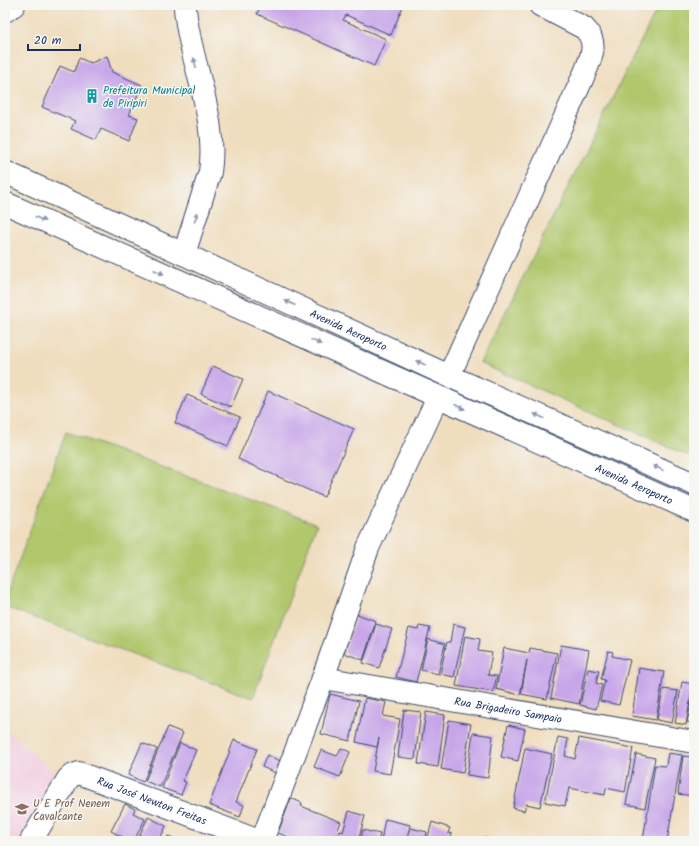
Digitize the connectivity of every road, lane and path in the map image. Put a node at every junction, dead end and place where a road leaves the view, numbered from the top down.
1 (14, 5) edge
2 (184, 5) edge
3 (540, 5) edge
4 (5, 11) edge
5 (5, 172) edge
6 (5, 203) edge
7 (184, 254) junction
8 (450, 376) junction
9 (438, 397) junction
10 (694, 484) edge
11 (694, 511) edge
12 (323, 678) junction
13 (694, 742) edge
14 (31, 841) edge
15 (259, 841) edge
16 (262, 841) edge

1 - 4 street
7 -> 2 street
3 - 8 street
5 - 7 street, Avenida Aeroporto
6 -> 9 street, Avenida Aeroporto
8 -> 7 street, Avenida Aeroporto
10 -> 8 street, Avenida Aeroporto
9 -> 11 street, Avenida Aeroporto
9 - 12 street
12 - 13 street, Rua Brigadeiro Sampaio
12 - 16 street
14 - 15 street, Rua José Newton Freitas

